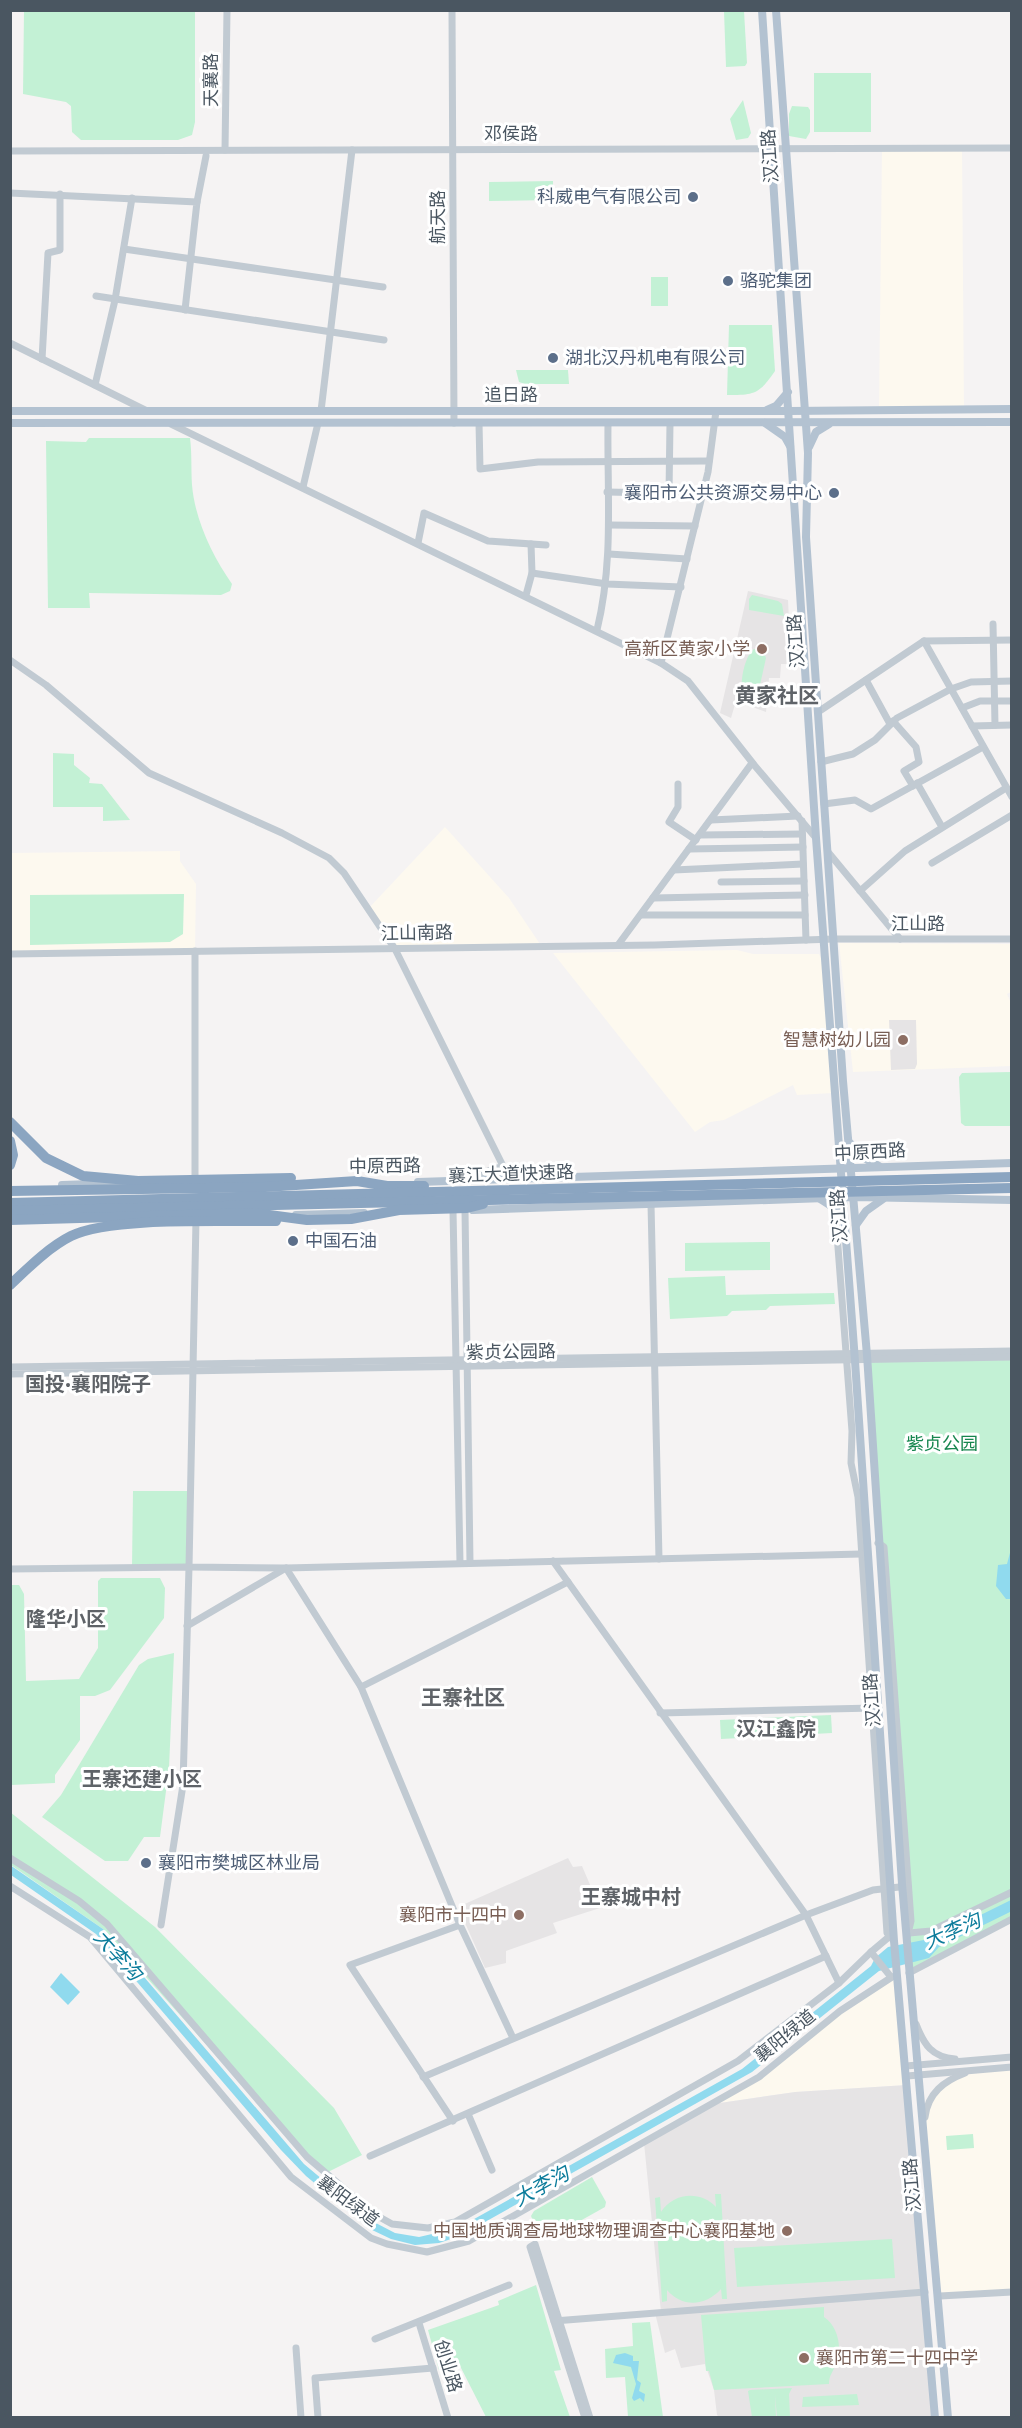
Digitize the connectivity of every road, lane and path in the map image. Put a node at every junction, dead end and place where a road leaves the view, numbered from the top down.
1 (226, 10) edge
2 (452, 10) edge
3 (762, 10) edge
4 (776, 10) edge
5 (772, 147) junction
6 (786, 147) junction
7 (1011, 148) edge
8 (452, 149) junction
9 (225, 150) junction
10 (352, 150) junction
11 (10, 151) edge
12 (206, 156) dead end
13 (10, 193) edge
14 (60, 194) junction
15 (132, 198) junction
16 (197, 202) junction
17 (124, 249) junction
18 (191, 260) junction
19 (336, 282) junction
20 (383, 287) dead end
21 (96, 296) dead end
22 (115, 300) junction
23 (184, 310) junction
24 (330, 332) junction
25 (384, 340) dead end
26 (10, 343) edge
27 (42, 358) junction
28 (95, 385) junction
29 (804, 391) junction
30 (788, 392) junction
31 (1011, 409) edge
32 (11, 410) edge
33 (147, 411) junction
34 (321, 411) junction
35 (716, 411) junction
36 (764, 411) junction
37 (790, 411) junction
38 (805, 411) junction
39 (828, 411) junction
40 (454, 412) junction
41 (1011, 422) edge
42 (170, 423) junction
43 (318, 423) junction
44 (454, 423) junction
45 (479, 423) junction
46 (608, 423) junction
47 (670, 423) junction
48 (714, 423) junction
49 (764, 423) junction
50 (790, 423) junction
51 (806, 423) junction
52 (830, 423) junction
53 (10, 424) edge
54 (793, 451) junction
55 (808, 453) junction
56 (607, 461) junction
57 (669, 461) junction
58 (709, 461) junction
59 (303, 487) junction
60 (607, 492) junction
61 (669, 493) junction
62 (702, 494) junction
63 (609, 525) junction
64 (695, 526) junction
65 (418, 543) junction
66 (531, 544) junction
67 (546, 545) dead end
68 (609, 554) junction
69 (687, 559) junction
70 (532, 573) junction
71 (607, 584) junction
72 (681, 587) junction
73 (526, 595) junction
74 (993, 624) dead end
75 (597, 630) junction
76 (993, 640) junction
77 (1011, 640) edge
78 (924, 641) junction
79 (10, 660) edge
80 (661, 663) junction
81 (866, 680) junction
82 (1011, 681) edge
83 (994, 682) junction
84 (951, 689) junction
85 (995, 701) junction
86 (1011, 701) edge
87 (962, 708) junction
88 (818, 712) junction
89 (892, 723) junction
90 (995, 725) junction
91 (1011, 725) edge
92 (972, 726) junction
93 (983, 747) junction
94 (821, 762) junction
95 (752, 763) junction
96 (678, 784) dead end
97 (915, 784) junction
98 (1006, 788) junction
99 (1011, 797) edge
100 (824, 804) junction
101 (1011, 815) edge
102 (800, 818) junction
103 (711, 820) junction
104 (942, 827) junction
105 (802, 834) junction
106 (698, 837) junction
107 (816, 838) junction
108 (803, 847) junction
109 (689, 849) junction
110 (828, 852) junction
111 (932, 863) dead end
112 (803, 864) junction
113 (674, 870) junction
114 (804, 881) junction
115 (722, 882) dead end
116 (860, 891) junction
117 (805, 895) junction
118 (653, 898) junction
119 (641, 915) junction
120 (805, 915) junction
121 (900, 939) junction
122 (1011, 939) edge
123 (806, 940) junction
124 (829, 940) junction
125 (618, 945) junction
126 (395, 949) junction
127 (195, 951) junction
128 (10, 954) edge
129 (10, 1124) edge
130 (10, 1142) edge
131 (849, 1142) junction
132 (839, 1143) junction
133 (1011, 1163) edge
134 (10, 1165) edge
135 (885, 1168) junction
136 (1011, 1169) edge
137 (842, 1170) junction
138 (852, 1170) junction
139 (820, 1171) junction
140 (1011, 1177) edge
141 (195, 1181) junction
142 (357, 1181) junction
143 (459, 1181) junction
144 (10, 1186) edge
145 (804, 1186) junction
146 (1011, 1188) edge
147 (10, 1191) edge
148 (1011, 1195) edge
149 (496, 1196) junction
150 (854, 1197) junction
151 (843, 1198) junction
152 (885, 1198) junction
153 (819, 1199) junction
154 (1011, 1200) edge
155 (10, 1203) edge
156 (651, 1204) junction
157 (835, 1208) junction
158 (453, 1210) junction
159 (465, 1210) junction
160 (10, 1211) edge
161 (196, 1220) junction
162 (308, 1220) junction
163 (10, 1222) edge
164 (845, 1225) junction
165 (856, 1225) junction
166 (10, 1284) edge
167 (1011, 1351) edge
168 (1011, 1357) edge
169 (851, 1358) junction
170 (867, 1358) junction
171 (655, 1361) junction
172 (458, 1364) junction
173 (469, 1364) junction
174 (10, 1367) edge
175 (194, 1368) junction
176 (10, 1374) edge
177 (861, 1554) junction
178 (659, 1559) junction
179 (553, 1561) junction
180 (460, 1563) junction
181 (470, 1563) junction
182 (189, 1567) junction
183 (286, 1568) junction
184 (10, 1569) edge
185 (568, 1582) junction
186 (187, 1626) junction
187 (361, 1687) junction
188 (876, 1708) junction
189 (660, 1713) junction
190 (10, 1858) edge
191 (10, 1886) edge
192 (905, 1886) junction
193 (887, 1889) junction
194 (1011, 1892) edge
195 (806, 1915) junction
196 (1011, 1919) edge
197 (161, 1925) dead end
198 (460, 1925) junction
199 (908, 1936) junction
200 (892, 1938) junction
201 (873, 1954) junction
202 (826, 1956) junction
203 (909, 1973) junction
204 (891, 1975) junction
205 (839, 1983) junction
206 (913, 2014) junction
207 (513, 2038) junction
208 (1011, 2057) edge
209 (973, 2060) junction
210 (1011, 2067) edge
211 (918, 2070) junction
212 (973, 2070) junction
213 (906, 2071) junction
214 (423, 2077) junction
215 (468, 2114) junction
216 (453, 2121) junction
217 (924, 2129) junction
218 (370, 2156) dead end
219 (492, 2170) dead end
220 (509, 2285) dead end
221 (926, 2292) junction
222 (1011, 2292) edge
223 (940, 2296) junction
224 (557, 2321) junction
225 (419, 2323) junction
226 (375, 2339) dead end
227 (296, 2348) dead end
228 (433, 2368) junction
229 (301, 2418) edge
230 (318, 2418) edge
231 (448, 2418) edge
232 (585, 2418) edge
233 (590, 2418) edge
234 (935, 2418) edge
235 (948, 2418) edge

1 - 9 street, 天襄路
2 - 8 street, 航天路
3 - 5 main road, 汉江路
4 - 6 main road, 汉江路
5 - 6 street, 邓侯路
5 - 8 street, 邓侯路
5 - 30 main road, 汉江路
6 - 7 street, 邓侯路
6 - 29 main road, 汉江路
8 - 10 street, 邓侯路
8 - 40 street, 航天路
9 - 10 street, 邓侯路
9 - 11 street, 邓侯路
10 - 19 street
12 - 16 street
13 - 14 street
14 - 15 street
14 - 27 street
15 - 16 street
15 - 17 street
16 - 18 street
17 - 18 street
17 - 22 street
18 - 19 street
18 - 23 street
19 - 20 street
19 - 24 street
21 - 22 street
22 - 23 street
22 - 28 street
23 - 24 street
24 - 25 street
24 - 34 street
26 - 27 street
27 - 28 street
28 - 33 street
29 - 38 main road, 汉江路
29 - 39 main road
30 - 36 main road
30 - 37 main road, 汉江路
31 - 39 main road, 追日路
32 - 33 main road, 追日路
33 - 34 main road, 追日路
34 - 40 main road, 追日路
35 - 36 main road, 追日路
35 - 40 main road, 追日路
35 - 48 street
36 - 37 main road, 追日路
37 - 38 main road, 追日路
37 - 50 main road, 汉江路
38 - 39 main road, 追日路
38 - 51 main road, 汉江路
40 - 44 street, 航天路
41 - 52 main road, 追日路
42 - 43 main road, 追日路
42 - 53 main road, 追日路
42 - 59 street
43 - 44 main road, 追日路
43 - 59 street
44 - 45 main road, 追日路
45 - 46 main road, 追日路
45 - 56 street
46 - 47 main road, 追日路
46 - 56 street
47 - 48 main road, 追日路
47 - 57 street
48 - 49 main road, 追日路
48 - 58 street
49 - 50 main road, 追日路
49 - 54 main road
50 - 51 main road, 追日路
50 - 54 main road, 汉江路
51 - 52 main road, 追日路
51 - 55 main road, 汉江路
52 - 55 main road
54 - 107 main road, 汉江路
55 - 88 main road, 汉江路
56 - 57 street
56 - 60 street
57 - 58 street
57 - 61 street
58 - 62 street
59 - 65 street
60 - 61 street
60 - 63 street
61 - 62 street
62 - 64 street
63 - 64 street
63 - 68 street
64 - 69 street
65 - 66 street
65 - 73 street
66 - 67 street
66 - 70 street
68 - 69 street
68 - 71 street
69 - 72 street
70 - 71 street
70 - 73 street
71 - 72 street
71 - 75 street
72 - 80 street
73 - 75 street
74 - 76 street
75 - 80 street
76 - 77 street
76 - 78 street
76 - 83 street
78 - 81 street
78 - 84 street
79 - 126 street
80 - 95 street
81 - 88 street
81 - 89 street
82 - 83 street
83 - 84 street
83 - 85 street
84 - 87 street
84 - 89 street
85 - 86 street
85 - 87 street
85 - 90 street
87 - 92 street
88 - 94 main road, 汉江路
89 - 94 street
89 - 97 street
90 - 91 street
90 - 92 street
92 - 93 street
93 - 97 street
93 - 98 street
94 - 100 main road, 汉江路
95 - 102 street
95 - 103 street
96 - 106 street
97 - 100 street
97 - 104 street
98 - 99 street
98 - 104 street
100 - 110 main road, 汉江路
101 - 111 street
102 - 103 street
102 - 105 street
102 - 107 street
103 - 106 street
104 - 116 street
105 - 106 street
105 - 108 street
106 - 109 street
107 - 124 main road, 汉江路
108 - 109 street
108 - 112 street
109 - 113 street
110 - 116 street
110 - 124 main road, 汉江路
112 - 113 street
112 - 114 street
113 - 118 street
114 - 115 street
114 - 117 street
116 - 121 street
117 - 118 street
117 - 120 street
118 - 119 street
119 - 120 street
119 - 125 street
120 - 123 street
121 - 122 street, 江山路
121 - 124 street, 江山路
123 - 124 street, 江山南路
123 - 125 street, 江山南路
124 - 131 main road, 汉江路
124 - 132 main road, 汉江路
125 - 126 street, 江山南路
126 - 127 street, 江山南路
126 - 143 street
127 - 128 street, 江山南路
127 - 141 street
129 - 142 highway
130 - 134 highway
131 - 135 main road
131 - 138 main road, 汉江路
132 - 137 main road, 汉江路
132 - 139 main road
133 - 135 main road, 中原西路
135 - 138 main road, 中原西路
136 - 145 highway
137 - 138 main road, 中原西路
137 - 139 main road, 中原西路
137 - 151 main road, 汉江路
138 - 150 main road, 汉江路
139 - 143 main road, 中原西路
140 - 145 highway, 襄江大道快速路
141 - 143 main road, 中原西路
141 - 144 main road, 中原西路
142 - 147 highway
142 - 149 highway
145 - 146 highway, 襄江大道快速路
145 - 148 highway
145 - 149 highway, 襄江大道快速路
149 - 155 highway, 襄江大道快速路
149 - 160 highway, 襄江大道快速路
149 - 162 highway
150 - 151 main road
150 - 152 main road
150 - 165 main road, 汉江路
151 - 153 main road
151 - 164 main road, 汉江路
152 - 154 main road
152 - 165 main road
153 - 156 main road
153 - 157 main road
156 - 159 main road
156 - 171 street
157 - 164 main road
157 - 169 street
158 - 159 main road
158 - 161 main road
158 - 172 street
159 - 173 street
161 - 163 main road
161 - 175 street
162 - 163 highway
162 - 166 highway
164 - 169 main road, 汉江路
165 - 170 main road, 汉江路
167 - 170 street, 紫贞公园路
168 - 170 street, 紫贞公园路
169 - 170 street, 紫贞公园路
169 - 171 street, 紫贞公园路
169 - 177 street
169 - 188 main road, 汉江路
170 - 192 main road, 汉江路
171 - 173 street, 紫贞公园路
171 - 178 street
172 - 173 street, 紫贞公园路
172 - 175 street, 紫贞公园路
172 - 180 street
173 - 181 street
174 - 175 street, 紫贞公园路
175 - 176 street, 紫贞公园路
175 - 182 street
177 - 178 street
177 - 188 street
178 - 179 street
179 - 181 street
179 - 185 street
180 - 181 street
180 - 183 street
182 - 183 street
182 - 184 street
182 - 186 street
183 - 186 street
183 - 187 street
185 - 187 street
185 - 189 street
186 - 197 street
187 - 198 street
188 - 189 street
188 - 193 main road, 汉江路
189 - 195 street
190 - 205 street
191 - 204 street, 襄阳绿道
192 - 193 street
192 - 199 main road, 汉江路
193 - 195 street
193 - 200 main road, 汉江路
194 - 199 street
195 - 202 street
195 - 207 street
196 - 203 street
198 - 207 street
198 - 214 street
199 - 203 main road, 汉江路
200 - 201 street
200 - 204 main road, 汉江路
201 - 204 street
201 - 205 street
202 - 205 street
202 - 215 street
203 - 206 main road, 汉江路
204 - 213 main road, 汉江路
206 - 209 street
206 - 211 main road, 汉江路
207 - 214 street
208 - 209 street
209 - 211 street
210 - 212 street
211 - 212 street
211 - 213 street
211 - 217 main road, 汉江路
212 - 217 street
213 - 221 main road, 汉江路
214 - 216 street
215 - 216 street
215 - 219 street
216 - 218 street
217 - 223 main road, 汉江路
220 - 225 street
221 - 224 street
221 - 234 main road, 汉江路
222 - 223 street
223 - 235 main road, 汉江路
224 - 224 street
224 - 232 street
224 - 233 street
225 - 226 street
225 - 228 street, 创业路
227 - 229 street
228 - 230 street
228 - 231 street, 创业路

